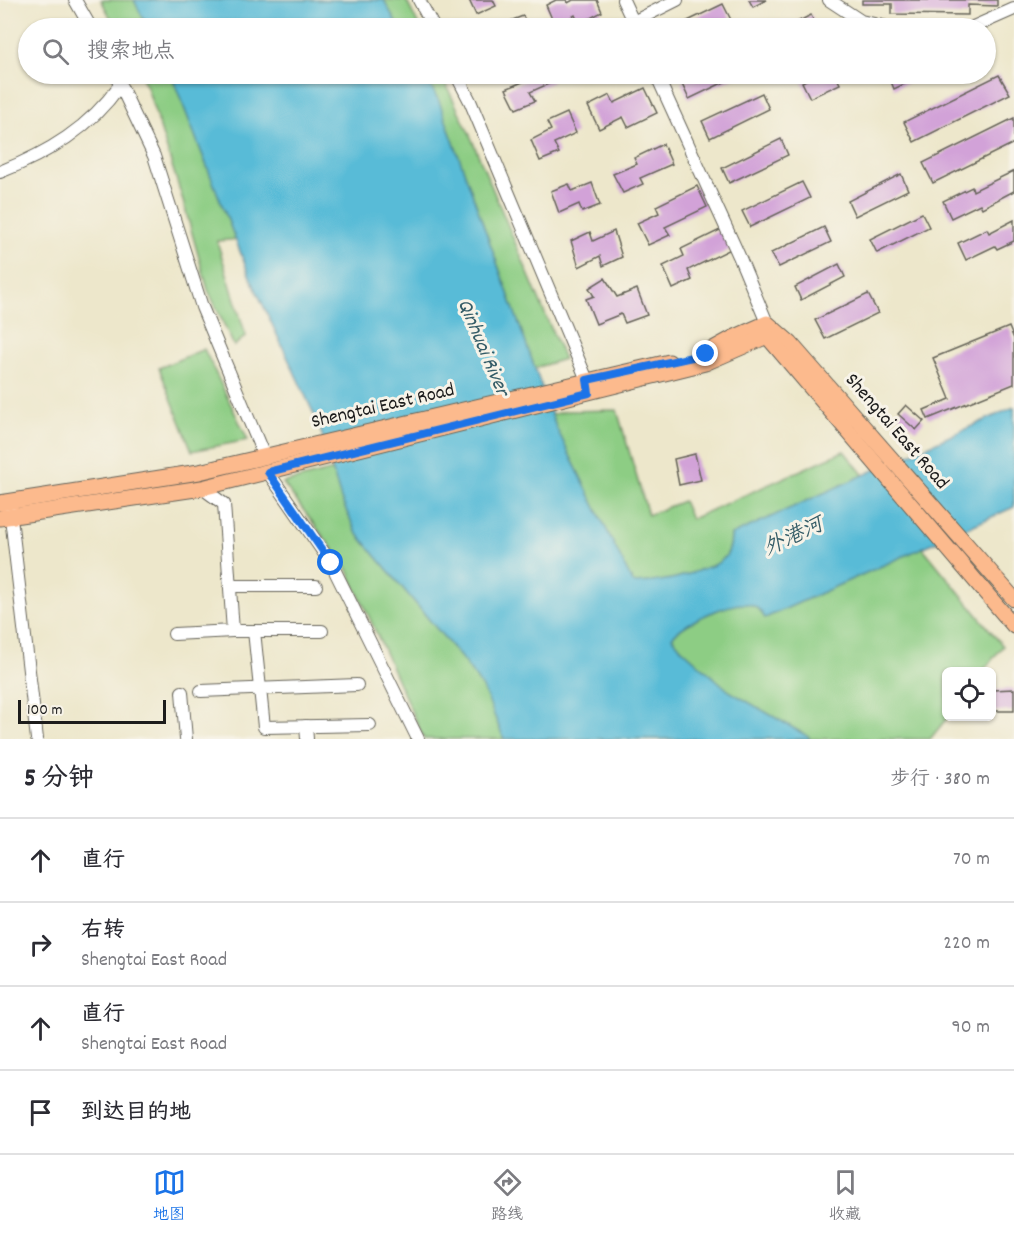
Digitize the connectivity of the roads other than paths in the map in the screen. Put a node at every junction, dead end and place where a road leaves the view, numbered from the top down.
1 (75, 0) edge
2 (419, 0) edge
3 (623, 0) edge
4 (677, 0) edge
5 (830, 0) edge
6 (1014, 9) edge
7 (85, 18) edge
8 (429, 18) edge
9 (632, 18) edge
10 (647, 18) edge
11 (857, 18) edge
12 (994, 18) edge
13 (115, 84) edge
14 (119, 84) edge
15 (461, 84) edge
16 (661, 84) edge
17 (0, 172) edge
18 (767, 329) junction
19 (581, 388) junction
20 (865, 439) junction
21 (264, 456) junction
22 (268, 472) junction
23 (202, 488) junction
24 (5, 510) edge
25 (316, 585) dead end
26 (230, 586) junction
27 (1014, 599) edge
28 (1014, 626) edge
29 (233, 630) junction
30 (254, 630) junction
31 (322, 630) dead end
32 (174, 634) dead end
33 (357, 685) dead end
34 (260, 689) junction
35 (201, 691) dead end
36 (183, 692) dead end
37 (370, 725) dead end
38 (307, 733) edge
39 (37, 739) edge
40 (186, 739) edge
41 (418, 739) edge

1 - 7 street
2 - 8 street
3 - 9 street
4 - 10 street
5 - 11 street
6 - 12 street
13 - 17 street
14 - 21 street
15 - 19 street
16 - 18 street, Shengtai East Road
18 - 19 main road, Shengtai East Road
18 - 20 main road, Shengtai East Road
19 - 21 main road, Shengtai East Road
19 - 22 main road, Shengtai East Road
20 - 27 main road, Shengtai East Road
20 - 28 main road, Shengtai East Road
21 - 24 main road, Shengtai East Road
22 - 23 main road, Shengtai East Road
22 - 41 street
23 - 24 main road, Shengtai East Road
23 - 26 street
24 - 39 street
25 - 26 street
26 - 29 street
29 - 30 street
29 - 32 street
30 - 31 street
30 - 34 street
33 - 34 street
34 - 35 street
34 - 38 street
36 - 40 street
37 - 38 street

